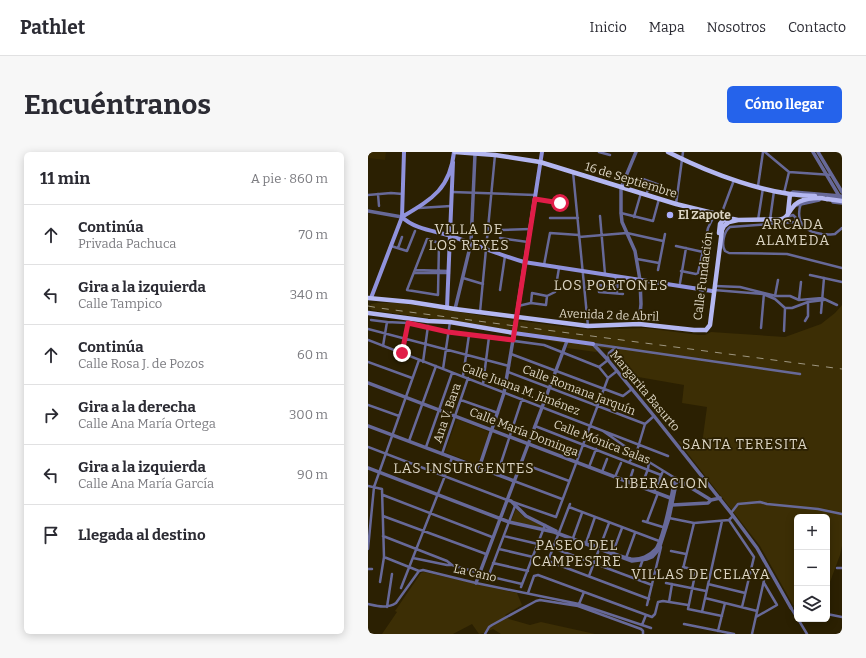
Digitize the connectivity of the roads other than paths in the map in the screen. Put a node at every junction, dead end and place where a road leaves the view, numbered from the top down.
1 (404, 152) edge
2 (454, 152) edge
3 (542, 152) edge
4 (599, 152) edge
5 (636, 152) edge
6 (668, 152) edge
7 (683, 152) edge
8 (764, 152) edge
9 (813, 152) edge
10 (818, 152) edge
11 (475, 154) junction
12 (505, 154) edge
13 (495, 155) junction
14 (610, 155) dead end
15 (683, 159) junction
16 (453, 162) junction
17 (540, 162) junction
18 (573, 172) junction
19 (789, 172) junction
20 (827, 175) junction
21 (832, 175) junction
22 (643, 179) dead end
23 (734, 180) junction
24 (651, 182) junction
25 (662, 186) dead end
26 (833, 186) junction
27 (760, 187) junction
28 (621, 188) junction
29 (774, 191) junction
30 (452, 192) junction
31 (473, 193) junction
32 (784, 193) junction
33 (378, 194) junction
34 (403, 194) junction
35 (492, 194) junction
36 (644, 194) junction
37 (790, 194) junction
38 (368, 195) edge
39 (826, 196) junction
40 (535, 197) junction
41 (842, 198) edge
42 (659, 199) junction
43 (789, 202) junction
44 (560, 203) dead end
45 (676, 204) junction
46 (797, 204) junction
47 (379, 206) dead end
48 (451, 206) junction
49 (416, 208) junction
50 (368, 211) edge
51 (799, 211) junction
52 (621, 213) junction
53 (715, 214) junction
54 (600, 216) dead end
55 (634, 216) junction
56 (789, 216) junction
57 (402, 217) junction
58 (550, 218) dead end
59 (578, 218) junction
60 (724, 219) junction
61 (758, 220) junction
62 (770, 220) junction
63 (795, 222) junction
64 (804, 225) junction
65 (842, 228) edge
66 (530, 229) junction
67 (501, 230) dead end
68 (414, 231) dead end
69 (627, 233) junction
70 (665, 234) dead end
71 (602, 235) junction
72 (450, 236) junction
73 (579, 236) junction
74 (402, 237) dead end
75 (500, 238) dead end
76 (663, 241) junction
77 (528, 242) junction
78 (470, 243) junction
79 (391, 246) junction
80 (676, 246) dead end
81 (398, 248) junction
82 (686, 248) junction
83 (487, 250) junction
84 (702, 252) junction
85 (505, 256) junction
86 (637, 259) junction
87 (524, 262) junction
88 (659, 262) junction
89 (544, 265) junction
90 (559, 267) junction
91 (842, 268) edge
92 (658, 270) dead end
93 (415, 271) junction
94 (583, 271) junction
95 (682, 271) junction
96 (439, 272) junction
97 (449, 272) junction
98 (605, 274) junction
99 (810, 275) dead end
100 (617, 276) junction
101 (463, 278) junction
102 (824, 278) junction
103 (640, 280) junction
104 (778, 280) dead end
105 (801, 282) dead end
106 (842, 282) edge
107 (680, 283) dead end
108 (484, 284) junction
109 (714, 288) junction
110 (500, 290) dead end
111 (617, 293) junction
112 (764, 293) junction
113 (623, 294) dead end
114 (547, 296) junction
115 (775, 297) junction
116 (369, 298) edge
117 (800, 300) junction
118 (822, 300) junction
119 (808, 301) junction
120 (531, 303) junction
121 (837, 305) dead end
122 (517, 306) junction
123 (448, 308) junction
124 (785, 308) junction
125 (455, 309) junction
126 (368, 312) edge
127 (480, 312) junction
128 (821, 313) dead end
129 (516, 317) junction
130 (371, 320) dead end
131 (442, 321) junction
132 (805, 321) dead end
133 (387, 322) junction
134 (450, 322) junction
135 (408, 323) junction
136 (639, 324) junction
137 (428, 326) junction
138 (588, 326) junction
139 (761, 328) dead end
140 (368, 329) edge
141 (706, 330) junction
142 (784, 331) dead end
143 (448, 332) junction
144 (385, 333) junction
145 (514, 333) junction
146 (469, 335) junction
147 (489, 337) junction
148 (405, 338) junction
149 (368, 340) edge
150 (513, 340) junction
151 (567, 341) junction
152 (426, 343) junction
153 (593, 344) junction
154 (383, 346) junction
155 (615, 348) junction
156 (446, 349) junction
157 (563, 352) junction
158 (402, 353) junction
159 (510, 353) junction
160 (466, 354) junction
161 (419, 360) junction
162 (486, 360) junction
163 (608, 360) junction
164 (368, 362) edge
165 (423, 362) junction
166 (436, 366) junction
167 (509, 366) junction
168 (599, 367) junction
169 (442, 369) junction
170 (556, 371) junction
171 (617, 371) junction
172 (452, 372) junction
173 (508, 372) junction
174 (800, 374) dead end
175 (463, 376) junction
176 (412, 378) junction
177 (468, 378) junction
178 (608, 378) junction
179 (368, 383) edge
180 (483, 384) junction
181 (549, 388) junction
182 (604, 389) junction
183 (632, 389) junction
184 (504, 393) junction
185 (406, 397) junction
186 (522, 399) junction
187 (461, 400) junction
188 (422, 404) junction
189 (368, 405) edge
190 (542, 407) junction
191 (598, 407) junction
192 (439, 410) junction
193 (498, 413) junction
194 (399, 416) junction
195 (455, 416) junction
196 (654, 416) junction
197 (645, 424) junction
198 (590, 425) junction
199 (368, 426) edge
200 (535, 426) junction
201 (599, 429) junction
202 (492, 430) junction
203 (392, 435) junction
204 (510, 437) junction
205 (409, 441) junction
206 (639, 443) junction
207 (528, 444) junction
208 (584, 444) junction
209 (368, 447) edge
210 (426, 448) junction
211 (596, 449) junction
212 (386, 454) junction
213 (442, 454) junction
214 (636, 454) junction
215 (668, 456) dead end
216 (452, 458) junction
217 (607, 459) dead end
218 (629, 462) junction
219 (648, 462) junction
220 (521, 463) junction
221 (577, 463) junction
222 (621, 463) dead end
223 (589, 467) junction
224 (368, 468) edge
225 (479, 468) junction
226 (648, 469) junction
227 (633, 470) dead end
228 (663, 471) junction
229 (379, 472) junction
230 (602, 472) junction
231 (661, 474) junction
232 (497, 475) junction
233 (445, 476) junction
234 (616, 477) junction
235 (676, 478) junction
236 (514, 481) junction
237 (569, 481) junction
238 (629, 482) junction
239 (368, 486) edge
240 (374, 487) junction
241 (641, 487) junction
242 (656, 493) junction
243 (383, 495) junction
244 (437, 495) junction
245 (672, 498) junction
246 (720, 498) junction
247 (507, 500) junction
248 (562, 500) junction
249 (711, 500) junction
250 (511, 501) junction
251 (570, 504) dead end
252 (672, 505) junction
253 (515, 506) junction
254 (569, 508) junction
255 (430, 513) junction
256 (582, 513) junction
257 (732, 514) junction
258 (842, 514) edge
259 (383, 516) junction
260 (595, 517) junction
261 (500, 518) junction
262 (669, 518) junction
263 (729, 520) junction
264 (643, 521) dead end
265 (722, 521) junction
266 (509, 522) junction
267 (647, 522) junction
268 (609, 523) junction
269 (694, 523) junction
270 (545, 525) junction
271 (622, 528) junction
272 (665, 528) junction
273 (544, 530) junction
274 (423, 531) junction
275 (635, 532) junction
276 (559, 533) junction
277 (383, 536) junction
278 (504, 536) junction
279 (492, 537) junction
280 (573, 538) junction
281 (586, 543) junction
282 (660, 543) junction
283 (538, 544) junction
284 (553, 548) junction
285 (368, 549) edge
286 (499, 549) junction
287 (599, 549) junction
288 (416, 550) junction
289 (671, 551) dead end
290 (613, 552) junction
291 (486, 554) junction
292 (686, 554) junction
293 (384, 557) junction
294 (413, 558) junction
295 (533, 558) junction
296 (626, 559) junction
297 (643, 559) junction
298 (493, 563) junction
299 (594, 564) junction
300 (452, 565) junction
301 (767, 566) junction
302 (410, 567) junction
303 (683, 567) junction
304 (837, 568) dead end
305 (842, 568) edge
306 (419, 570) junction
307 (528, 571) junction
308 (479, 573) junction
309 (682, 573) dead end
310 (392, 574) dead end
311 (488, 576) junction
312 (589, 576) junction
313 (636, 579) junction
314 (487, 580) dead end
315 (380, 582) dead end
316 (666, 582) dead end
317 (476, 583) junction
318 (763, 583) junction
319 (672, 584) junction
320 (708, 584) junction
321 (652, 585) junction
322 (401, 588) dead end
323 (692, 588) junction
324 (706, 591) junction
325 (584, 592) junction
326 (745, 593) junction
327 (528, 594) junction
328 (705, 598) junction
329 (649, 599) junction
330 (669, 602) junction
331 (725, 603) junction
332 (368, 604) edge
333 (579, 604) junction
334 (647, 605) dead end
335 (688, 605) junction
336 (387, 607) junction
337 (742, 607) junction
338 (791, 608) junction
339 (794, 608) edge
340 (757, 611) junction
341 (702, 612) junction
342 (794, 613) edge
343 (646, 615) junction
344 (830, 615) edge
345 (722, 616) junction
346 (756, 617) junction
347 (842, 617) edge
348 (800, 622) edge
349 (684, 624) dead end
350 (642, 625) junction
351 (650, 628) dead end
352 (718, 631) junction
353 (643, 632) edge
354 (726, 633) edge
355 (485, 634) edge
356 (734, 634) edge
357 (752, 634) edge
358 (807, 634) edge

1 - 34 main road
2 - 11 main road, 16 de Septiembre
2 - 16 main road
3 - 17 main road
4 - 14 street
5 - 28 street
6 - 15 main road
7 - 15 street
8 - 19 street
8 - 27 street
9 - 20 street
10 - 21 street
11 - 13 main road, 16 de Septiembre
11 - 31 street
12 - 13 main road, 16 de Septiembre
12 - 17 main road, 16 de Septiembre
13 - 35 street
15 - 23 main road
15 - 45 street
16 - 30 main road
16 - 49 main road
17 - 18 main road, 16 de Septiembre
17 - 40 main road
18 - 28 main road, 16 de Septiembre
18 - 59 street
19 - 20 street
19 - 32 street
20 - 21 street
20 - 26 street
21 - 41 street
22 - 24 street
23 - 27 main road
23 - 60 street, Calle Fundación
24 - 25 street
24 - 36 street
26 - 39 street
26 - 41 street
27 - 29 main road
27 - 61 street
28 - 36 main road, 16 de Septiembre
28 - 52 street
29 - 32 main road
29 - 62 street
30 - 31 street
30 - 48 main road
31 - 35 street
31 - 78 street
32 - 37 main road
33 - 34 street
33 - 38 street
33 - 47 street
34 - 57 main road
35 - 40 street
35 - 83 street
36 - 42 main road, 16 de Septiembre
36 - 55 street
37 - 39 main road
37 - 43 main road
39 - 41 main road, bridge
39 - 46 main road
40 - 44 street
40 - 66 main road
41 - 46 street
42 - 45 main road, 16 de Septiembre
42 - 55 street
43 - 46 street
43 - 56 main road
45 - 53 main road, 16 de Septiembre
46 - 51 street
46 - 56 main road
48 - 49 street
48 - 72 main road
49 - 57 main road
50 - 57 street
51 - 56 street
51 - 64 street
52 - 55 street
52 - 69 street
53 - 60 main road, 16 de Septiembre
53 - 84 street
54 - 71 street
56 - 62 main road, Calle Fundación
56 - 63 street
57 - 72 main road
57 - 79 main road
58 - 59 street
59 - 73 street
60 - 61 main road, Calle Fundación
60 - 109 main road, Calle Fundación
60 - 109 main road, Calle Fundación
61 - 62 main road, Calle Fundación
63 - 64 street
63 - 91 street
64 - 65 street
66 - 67 street
66 - 77 main road
68 - 81 street
69 - 71 street
69 - 76 street
69 - 86 street
70 - 76 street
71 - 73 street
71 - 98 street
72 - 78 main road
72 - 97 main road
73 - 89 street
73 - 94 street
74 - 81 street
75 - 77 street
76 - 88 street
77 - 87 main road
78 - 83 main road
78 - 101 street
79 - 81 street
79 - 116 main road
80 - 82 street
82 - 84 street
82 - 95 street
83 - 85 main road
83 - 108 street
84 - 95 street
85 - 87 main road
85 - 110 street
86 - 88 street
86 - 103 street
87 - 89 main road
87 - 122 main road
88 - 92 street
89 - 90 main road
90 - 94 main road
90 - 114 street
93 - 96 street
93 - 96 street
93 - 96 street
94 - 98 main road
94 - 138 street
95 - 107 street
96 - 97 street
97 - 123 main road
98 - 100 main road
99 - 102 street
100 - 103 main road
100 - 111 street
100 - 111 street
101 - 108 street
101 - 125 street
102 - 106 street
102 - 118 street
103 - 109 main road
103 - 136 street
104 - 115 street
105 - 117 street
108 - 127 street
109 - 112 street
109 - 112 street
109 - 141 main road, Calle Fundación
109 - 141 main road, Calle Fundación
111 - 113 street
112 - 115 street
112 - 139 street
114 - 120 street
114 - 120 street
115 - 117 street
115 - 124 street
116 - 123 main road, Avenida 2 de Abril
117 - 119 street
118 - 119 street
118 - 121 street
118 - 128 street
119 - 124 street
119 - 132 street
120 - 122 street
122 - 129 main road
123 - 125 main road, Avenida 2 de Abril
124 - 142 street
125 - 127 main road, Avenida 2 de Abril
126 - 131 main road
126 - 131 main road
127 - 129 main road, Avenida 2 de Abril
129 - 138 main road, Avenida 2 de Abril
129 - 145 main road
130 - 133 street
131 - 134 main road
133 - 135 street
133 - 144 street
134 - 143 street
134 - 145 main road
135 - 137 street
135 - 148 street
136 - 138 main road, Avenida 2 de Abril
136 - 141 main road, Avenida 2 de Abril
137 - 143 street
137 - 152 street
140 - 144 street
143 - 146 street
143 - 156 street
144 - 148 street
144 - 154 street
145 - 150 main road
145 - 151 main road
146 - 147 street
146 - 160 street
147 - 150 street
147 - 162 street
148 - 152 street
148 - 158 street
149 - 154 street, Calle Juana M. Jiménez
150 - 157 street
150 - 159 street
151 - 153 main road
151 - 157 street
152 - 156 street
152 - 165 street
153 - 155 street
153 - 163 street, Margarita Basurto
154 - 158 street, Calle Juana M. Jiménez
155 - 163 street
155 - 174 street
156 - 160 street
156 - 169 street
157 - 168 street
157 - 170 street
158 - 161 street, Calle Juana M. Jiménez
159 - 167 street
159 - 170 street
160 - 162 street
160 - 175 street
161 - 165 street, Calle Juana M. Jiménez
161 - 176 street
162 - 167 street
162 - 180 street
163 - 168 street
163 - 171 street, Margarita Basurto
164 - 176 street
165 - 166 street, Calle Juana M. Jiménez
166 - 169 street, Calle Juana M. Jiménez
166 - 188 street
167 - 173 street
168 - 178 street
169 - 172 street, Calle Juana M. Jiménez
170 - 181 street
170 - 182 street
171 - 178 street
171 - 183 street, Margarita Basurto
172 - 175 street, Calle Juana M. Jiménez
172 - 192 street
173 - 181 street, Calle Romana Jarquín
173 - 184 street
175 - 177 street, Calle Juana M. Jiménez
176 - 185 street
177 - 180 street, Calle Juana M. Jiménez
177 - 187 street, Ana V. Bara
178 - 182 street
179 - 185 street, Calle María Dominga
180 - 184 street, Calle Juana M. Jiménez
181 - 190 street
181 - 191 street, Calle Romana Jarquín
182 - 183 street
182 - 191 street
183 - 196 street, Margarita Basurto
184 - 186 street, Calle Juana M. Jiménez
184 - 193 street
185 - 188 street, Calle María Dominga
185 - 194 street
186 - 190 street, Calle Juana M. Jiménez
186 - 204 street
187 - 193 street
187 - 195 street, Ana V. Bara
188 - 192 street, Calle María Dominga
188 - 205 street
189 - 194 street
190 - 198 street, Calle Juana M. Jiménez
190 - 200 street
191 - 197 street, Calle Romana Jarquín
191 - 198 street
192 - 195 street, Calle María Dominga
192 - 210 street
193 - 202 street
194 - 203 street
195 - 202 street, Calle María Dominga
195 - 213 street, Ana V. Bara
196 - 197 street
196 - 246 street, Margarita Basurto
197 - 206 street
198 - 201 street, Calle Juana M. Jiménez
198 - 208 street
199 - 203 street
200 - 207 street
200 - 208 street, Calle Mónica Salas
201 - 206 street, Calle Juana M. Jiménez
201 - 214 street
202 - 204 street, Calle María Dominga
202 - 225 street
203 - 205 street
203 - 212 street
204 - 207 street, Calle María Dominga
204 - 232 street
205 - 210 street
206 - 214 street
206 - 215 street, Calle Juana M. Jiménez
207 - 220 street
207 - 221 street, Calle María Dominga
208 - 211 street, Calle Mónica Salas
208 - 221 street
209 - 212 street
210 - 213 street
211 - 218 street, Calle Mónica Salas
211 - 223 street
212 - 229 street
212 - 233 street
213 - 216 street
214 - 218 street
214 - 219 street
216 - 225 street
216 - 233 street
217 - 230 street
218 - 226 street, Calle Mónica Salas
219 - 226 street
219 - 228 street
220 - 236 street
220 - 237 street
221 - 223 street, Calle María Dominga
221 - 237 street
222 - 234 street
223 - 230 street, Calle María Dominga
224 - 229 street
225 - 232 street
226 - 231 street, Calle Mónica Salas
226 - 241 street
227 - 238 street
228 - 231 street
228 - 235 street
229 - 240 street
229 - 244 street
230 - 234 street, Calle María Dominga
231 - 242 street
232 - 236 street
233 - 244 street
233 - 247 street
234 - 238 street, Calle María Dominga
235 - 245 street
235 - 249 street
236 - 247 street
236 - 248 street
237 - 248 street
238 - 241 street, Calle María Dominga
239 - 240 street
240 - 243 street
240 - 285 street
241 - 242 street, Calle María Dominga
242 - 245 street, Calle María Dominga
242 - 267 street
243 - 255 street
243 - 259 street
244 - 255 street
244 - 261 street
245 - 252 street
245 - 272 street
246 - 249 street
246 - 257 street, Margarita Basurto
247 - 250 street
247 - 261 street
248 - 250 street
249 - 252 street
250 - 253 street
251 - 254 street
252 - 262 street
253 - 266 street
253 - 270 street
254 - 256 street
254 - 276 street
255 - 274 street
255 - 279 street
256 - 260 street
256 - 280 street
257 - 258 street
257 - 263 street
257 - 301 street, Margarita Basurto
259 - 274 street
259 - 277 street
260 - 268 street
260 - 281 street
261 - 266 street
261 - 279 street
262 - 269 street
262 - 272 street
263 - 265 street
263 - 326 street
264 - 267 street
265 - 269 street
265 - 320 street
266 - 273 street
266 - 278 street
267 - 272 street
268 - 271 street
268 - 287 street
269 - 292 street
270 - 273 street
270 - 276 street
271 - 275 street
271 - 290 street
272 - 282 street
273 - 276 street
273 - 283 street
274 - 288 street
274 - 291 street
275 - 282 street
275 - 296 street
276 - 280 street
276 - 284 street
276 - 287 street
277 - 288 street
277 - 293 street
278 - 283 street
278 - 286 street
279 - 291 street
280 - 281 street
281 - 287 street
282 - 297 street
282 - 321 street
283 - 295 street
284 - 299 street
284 - 312 street
286 - 295 street
286 - 298 street
287 - 290 street
287 - 296 street
287 - 299 street
288 - 294 street
288 - 300 street
289 - 292 street
290 - 296 street
291 - 308 street
292 - 303 street
293 - 302 street, La Cano
293 - 315 street
294 - 300 street
294 - 302 street
295 - 307 street
296 - 297 street
297 - 313 street
298 - 307 street
298 - 311 street
299 - 312 street
299 - 313 street
300 - 308 street
301 - 318 street
301 - 338 street, Margarita Basurto
302 - 306 street, La Cano
302 - 322 street
303 - 309 street
303 - 323 street
304 - 305 street
306 - 317 street, La Cano
306 - 336 street
307 - 311 street
308 - 317 street
310 - 336 street
311 - 314 street
312 - 329 street
313 - 321 street
316 - 319 street
317 - 327 street, La Cano
318 - 340 street
318 - 346 street
319 - 323 street
319 - 330 street
320 - 324 street
320 - 326 street
321 - 329 street
323 - 324 street
323 - 335 street
324 - 328 street
325 - 327 street
325 - 333 street
325 - 343 street
326 - 337 street
327 - 333 street, La Cano
328 - 331 street
328 - 341 street
329 - 334 street
330 - 335 street
330 - 343 street
331 - 337 street
331 - 345 street
332 - 336 street
333 - 350 street, La Cano
335 - 341 street
337 - 340 street
338 - 339 street
338 - 342 street
340 - 346 street
341 - 345 street
343 - 350 street
344 - 347 street
345 - 352 street
346 - 357 street
348 - 358 street
349 - 352 street
350 - 351 street, La Cano
352 - 354 street
353 - 355 street
354 - 356 street

